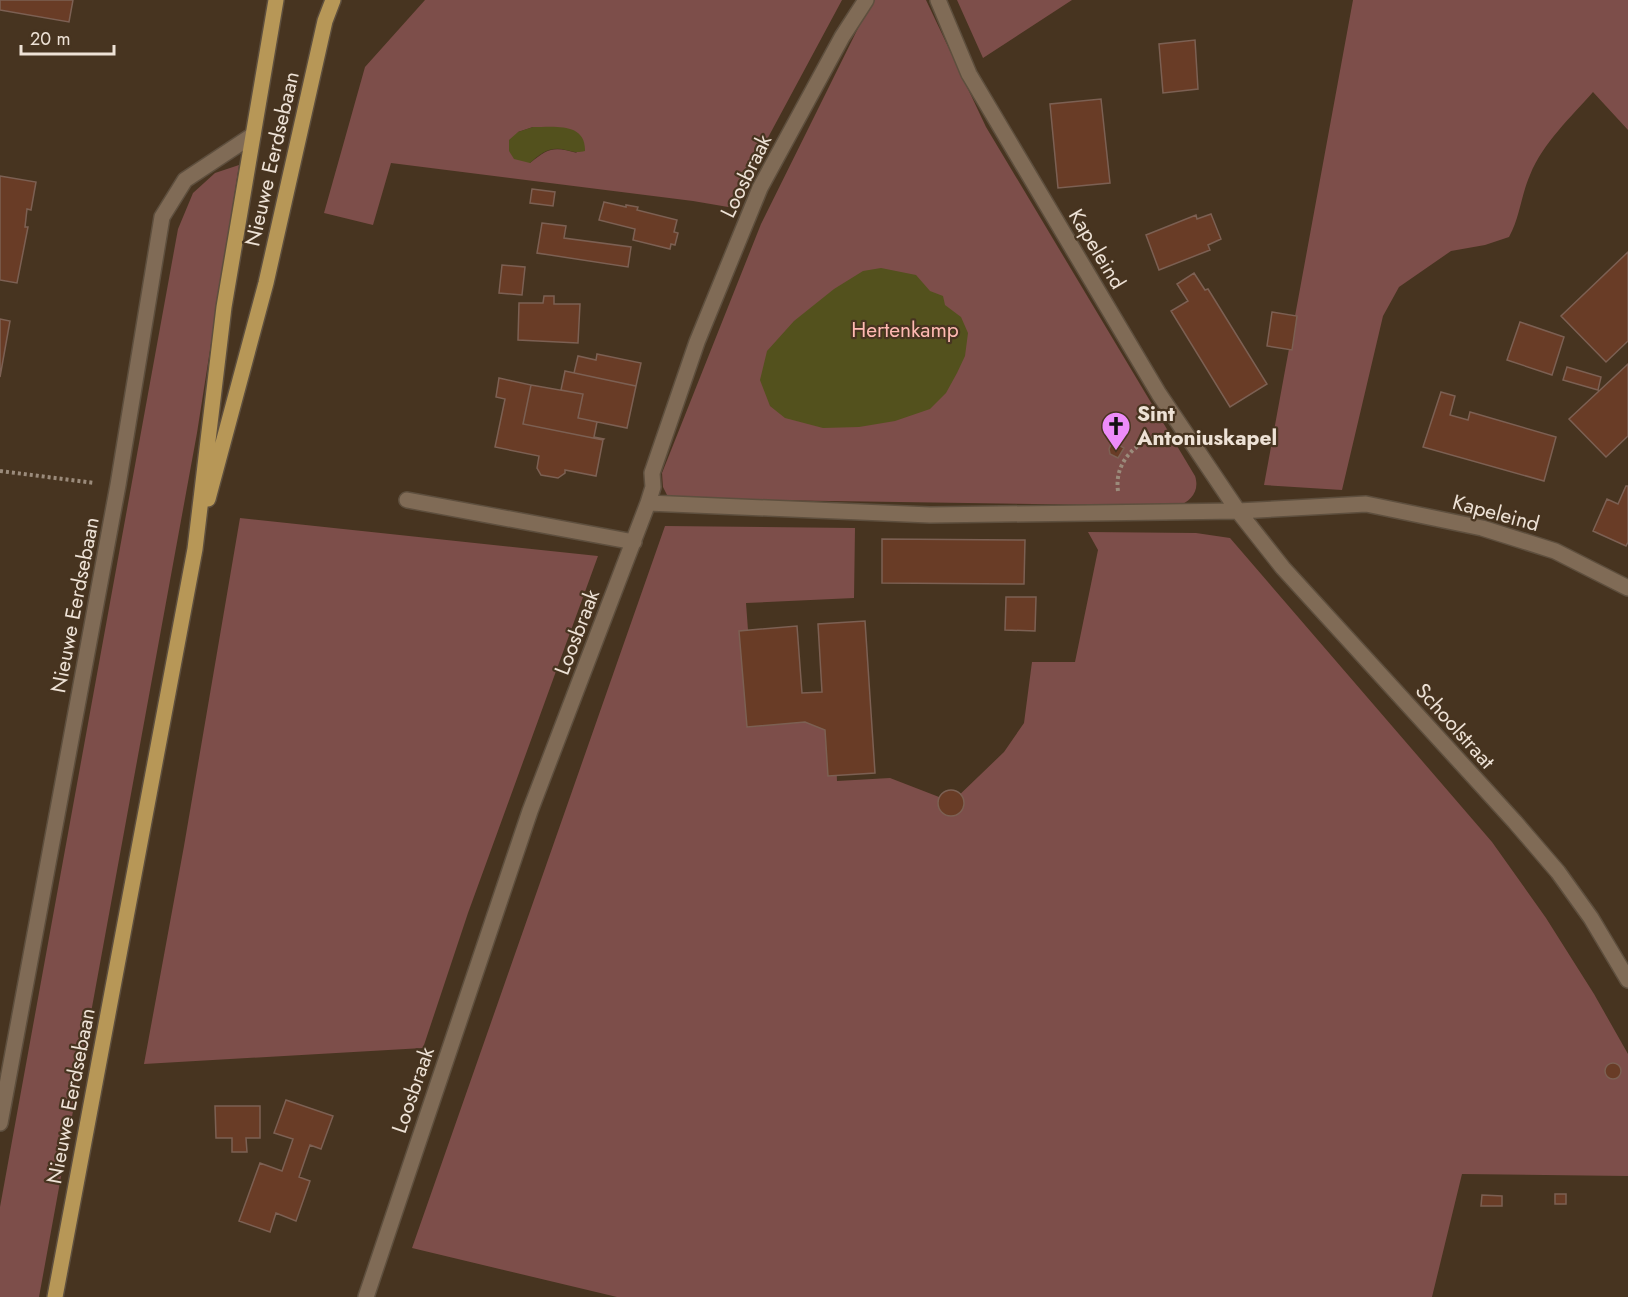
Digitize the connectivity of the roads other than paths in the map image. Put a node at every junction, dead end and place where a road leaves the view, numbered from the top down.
1 (276, 0) edge
2 (326, 0) edge
3 (333, 0) edge
4 (866, 0) edge
5 (938, 0) edge
6 (325, 21) junction
7 (253, 135) junction
8 (407, 500) dead end
9 (648, 503) junction
10 (1238, 511) junction
11 (634, 542) junction
12 (195, 549) junction
13 (1628, 588) edge
14 (1628, 980) edge
15 (0, 1123) edge
16 (55, 1297) edge
17 (366, 1297) edge

1 - 7 main road, Nieuwe Eerdsebaan
2 - 6 main road, Nieuwe Eerdsebaan
3 - 6 main road, Nieuwe Eerdsebaan
4 - 9 street, Loosbraak
5 - 10 street, Kapeleind
6 - 12 main road, Nieuwe Eerdsebaan
7 - 12 main road, Nieuwe Eerdsebaan
7 - 15 street, Nieuwe Eerdsebaan
8 - 11 street
9 - 10 street, Kapeleind
9 - 11 street, Loosbraak
10 - 13 street, Kapeleind
10 - 14 street, Schoolstraat
11 - 17 street, Loosbraak
12 - 16 main road, Nieuwe Eerdsebaan

